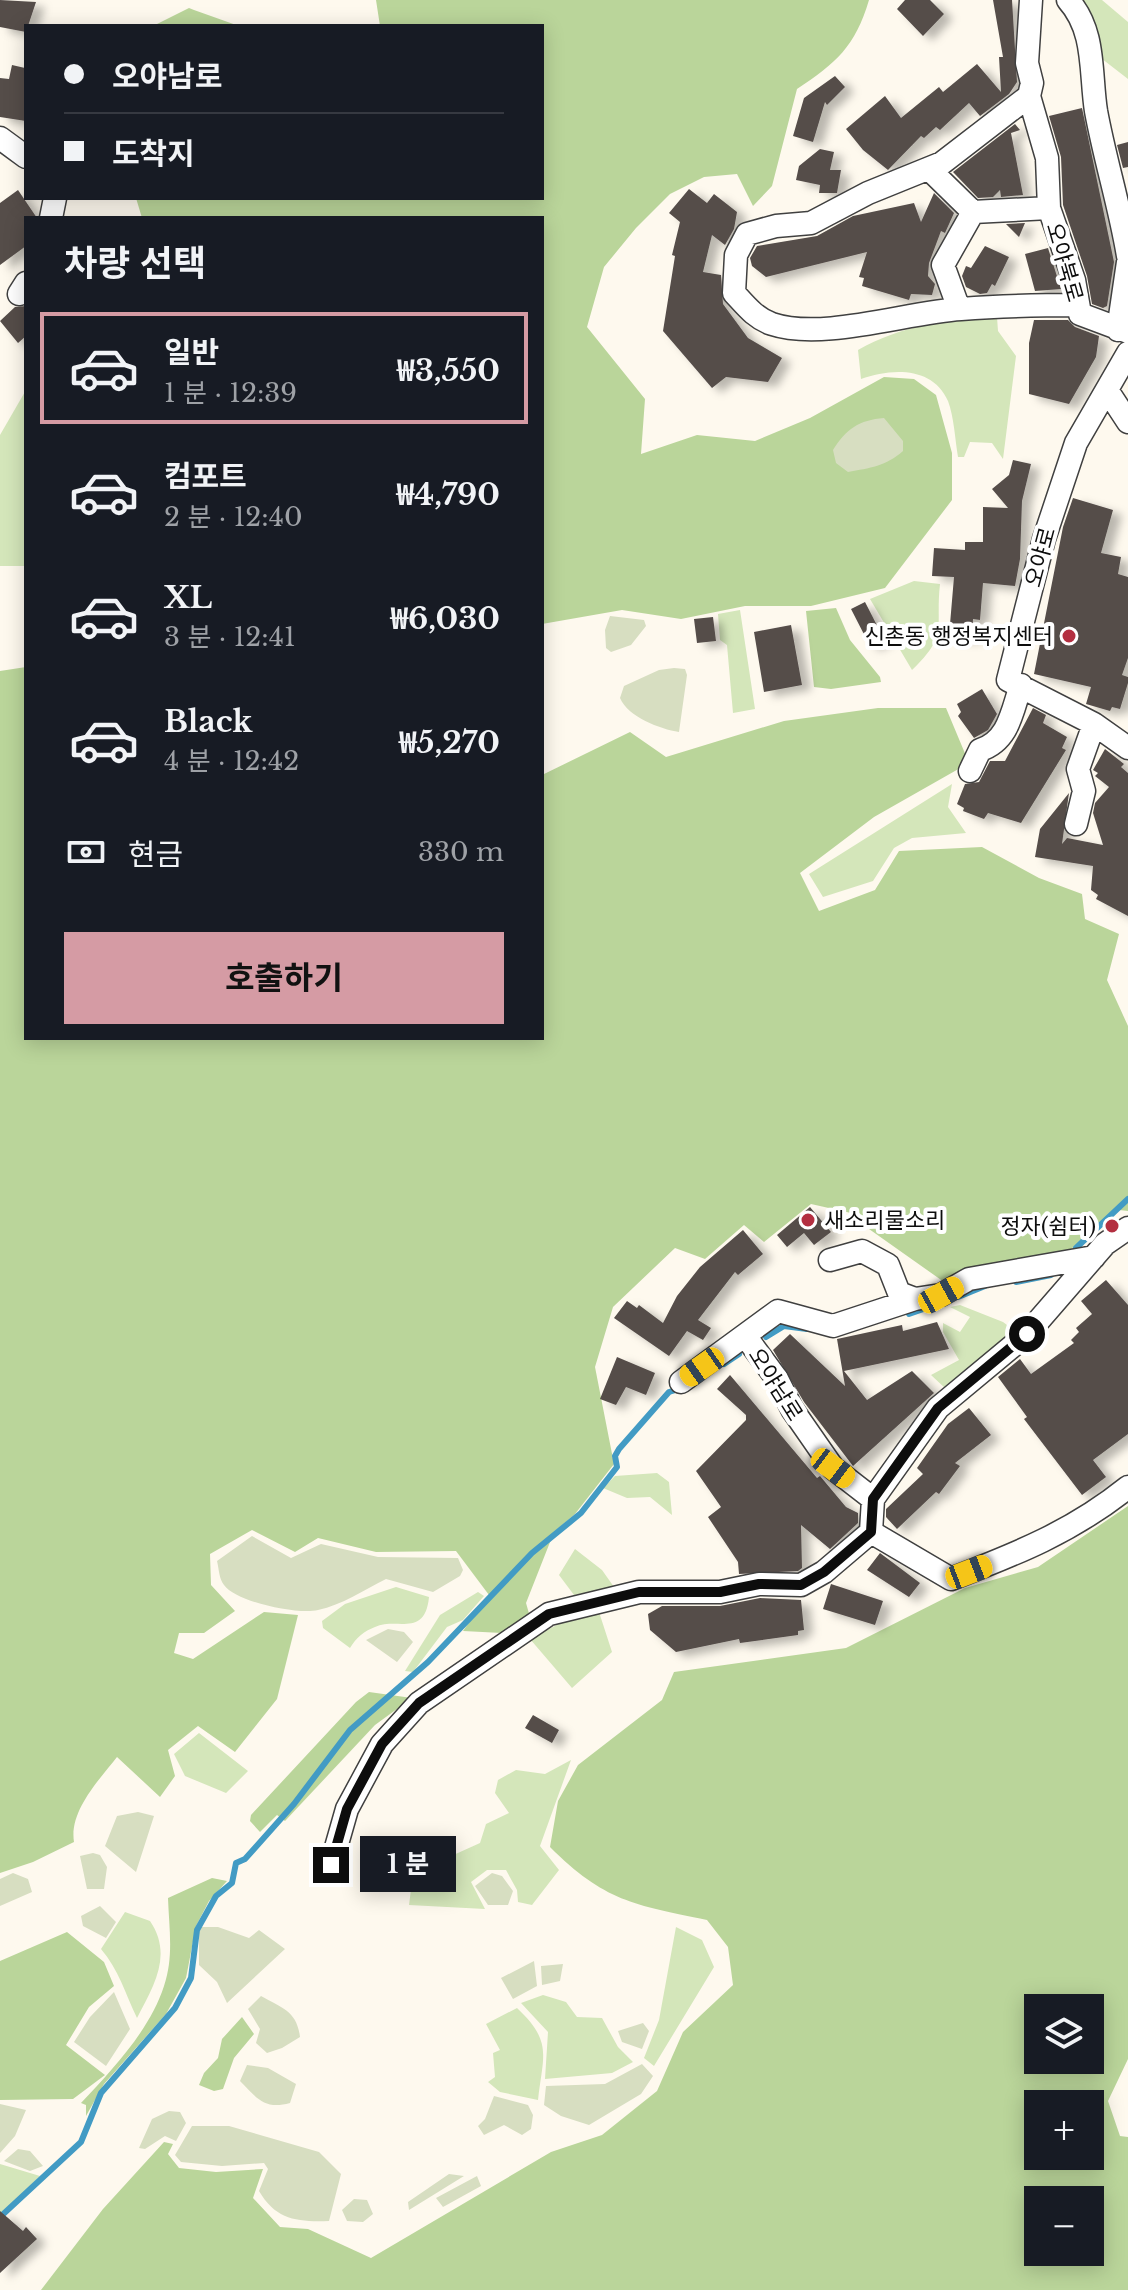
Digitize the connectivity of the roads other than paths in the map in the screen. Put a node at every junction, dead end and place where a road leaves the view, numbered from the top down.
1 (1031, 0) edge
2 (1068, 0) edge
3 (1029, 96) junction
4 (0, 138) edge
5 (24, 156) edge
6 (929, 169) junction
7 (1049, 208) junction
8 (973, 212) junction
9 (1128, 259) edge
10 (1078, 305) junction
11 (959, 309) junction
12 (1123, 331) edge
13 (1128, 353) edge
14 (1107, 390) junction
15 (1128, 422) edge
16 (1021, 685) junction
17 (1094, 724) junction
18 (1125, 738) edge
19 (970, 771) dead end
20 (1076, 824) dead end
21 (1128, 1228) edge
22 (1094, 1257) junction
23 (830, 1260) dead end
24 (915, 1299) junction
25 (746, 1337) junction
26 (681, 1382) dead end
27 (1128, 1487) edge
28 (873, 1499) junction
29 (871, 1532) junction
30 (331, 1865) dead end

1 - 3 street, 오야북로
2 - 9 street
3 - 6 street
3 - 7 street, 오야북로
4 - 5 street
6 - 8 street
6 - 11 street
7 - 8 street, 오야북로
7 - 10 street, 오야북로
8 - 11 street
9 - 12 street
10 - 11 street
10 - 12 street, 오야북로
13 - 14 street, 오야로
14 - 15 street
14 - 16 street, 오야로
16 - 17 street
16 - 19 street
17 - 18 street
17 - 20 street
21 - 22 street
22 - 24 street
22 - 28 street
23 - 24 street
24 - 25 street
25 - 26 street
25 - 28 street, 오야남로
27 - 29 street
28 - 29 street
29 - 30 street

